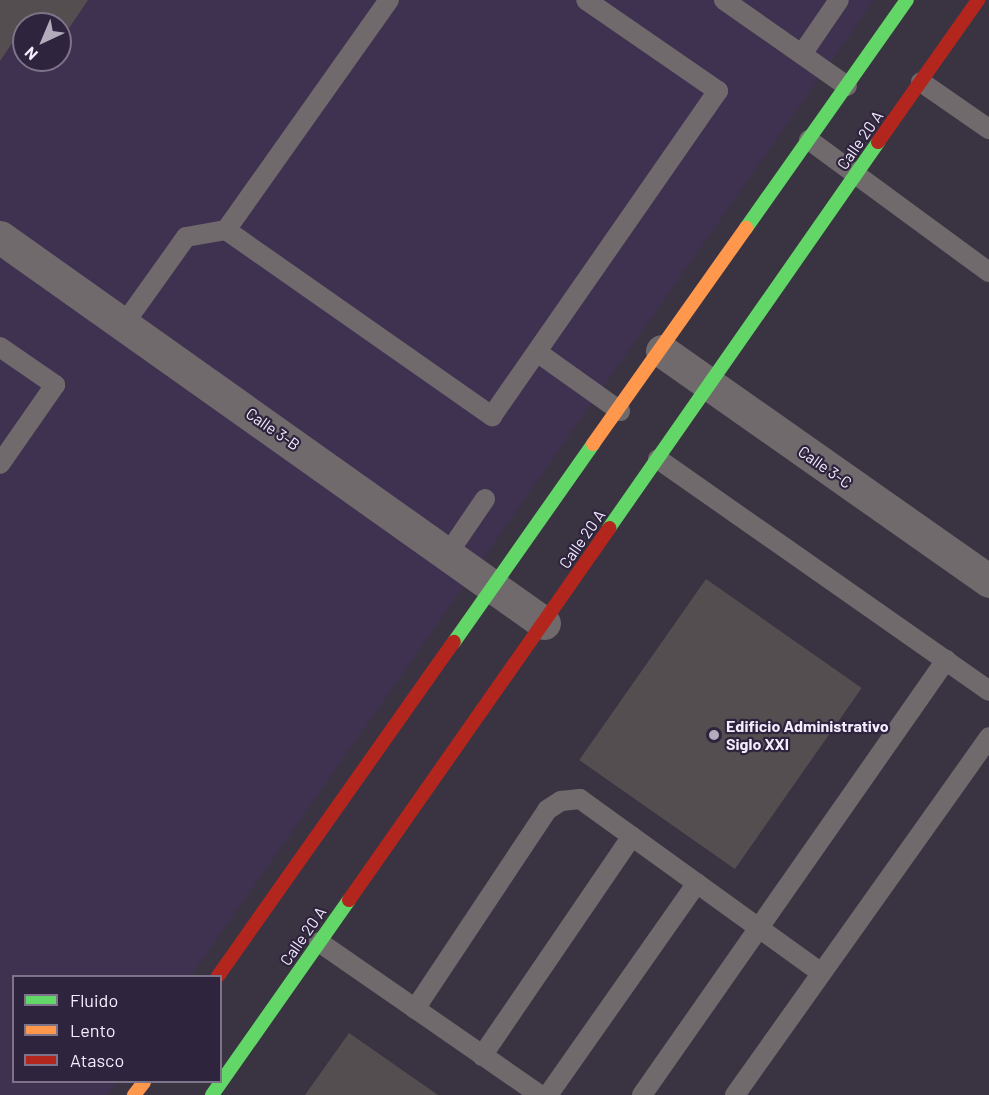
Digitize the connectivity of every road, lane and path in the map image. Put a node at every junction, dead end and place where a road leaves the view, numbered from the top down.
1 (389, 0) edge
2 (586, 0) edge
3 (724, 0) edge
4 (839, 0) edge
5 (907, 0) edge
6 (978, 0) edge
7 (802, 54) junction
8 (921, 82) junction
9 (847, 86) junction
10 (989, 129) edge
11 (809, 140) junction
12 (856, 174) junction
13 (226, 230) junction
14 (0, 237) edge
15 (989, 272) edge
16 (124, 324) junction
17 (0, 347) edge
18 (662, 351) junction
19 (537, 352) junction
20 (709, 386) junction
21 (620, 411) junction
22 (658, 459) junction
23 (0, 464) edge
24 (485, 499) dead end
25 (449, 552) junction
26 (989, 581) edge
27 (496, 586) junction
28 (544, 623) junction
29 (946, 660) junction
30 (989, 690) edge
31 (989, 737) edge
32 (632, 836) junction
33 (697, 883) junction
34 (758, 927) junction
35 (319, 942) junction
36 (821, 973) junction
37 (219, 975) edge
38 (415, 1010) junction
39 (482, 1056) junction
40 (222, 1081) edge
41 (143, 1083) edge
42 (134, 1095) edge
43 (540, 1095) edge
44 (548, 1095) edge
45 (642, 1095) edge
46 (735, 1095) edge

1 - 13 lane
2 - 19 lane
3 - 7 lane
4 - 7 lane
5 - 9 street
6 - 8 street, Calle 20 A
7 - 9 lane
8 - 10 lane
8 - 12 street, Calle 20 A
9 - 11 street
11 - 12 lane
11 - 18 street
12 - 15 lane
12 - 20 street, Calle 20 A
13 - 16 lane
13 - 19 lane
14 - 16 street, Calle 3-B
16 - 25 street, Calle 3-B
17 - 23 lane
18 - 20 street, Calle 3-C
18 - 21 street
19 - 21 lane
20 - 22 street, Calle 20 A
20 - 26 street, Calle 3-C
21 - 27 street
22 - 28 street, Calle 20 A
22 - 29 lane
24 - 25 lane
25 - 27 street, Calle 3-B
27 - 28 street, Calle 3-B
27 - 37 street
28 - 35 street, Calle 20 A
29 - 30 lane
29 - 34 lane
31 - 36 lane
32 - 33 lane
32 - 38 lane
32 - 39 lane
33 - 34 lane
33 - 44 lane
34 - 36 lane
34 - 45 lane
35 - 38 lane
35 - 40 street, Calle 20 A
36 - 46 lane
38 - 39 lane
39 - 43 lane
41 - 42 street

